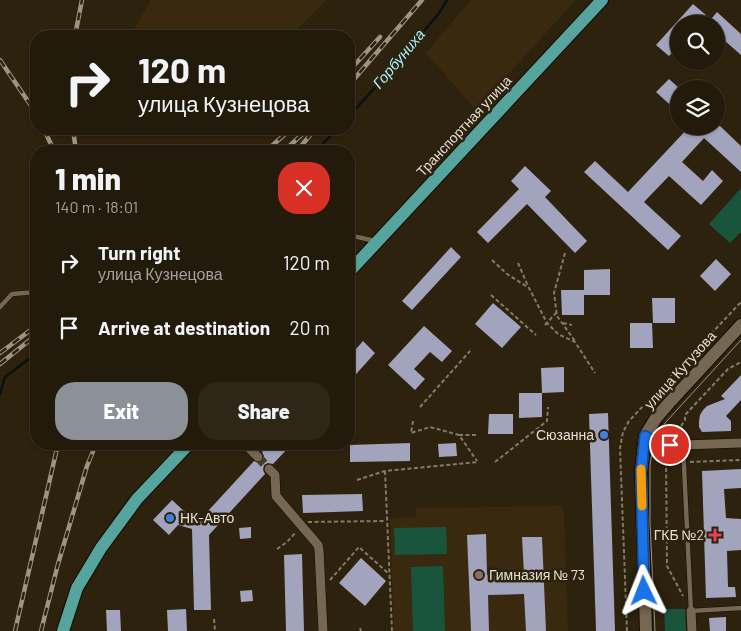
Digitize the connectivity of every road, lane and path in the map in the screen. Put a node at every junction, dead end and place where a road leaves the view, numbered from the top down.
1 (602, 0) edge
2 (355, 237) edge
3 (376, 242) junction
4 (565, 253) dead end
5 (492, 260) dead end
6 (518, 263) dead end
7 (355, 265) edge
8 (529, 288) junction
9 (30, 292) edge
10 (491, 295) dead end
11 (0, 307) edge
12 (557, 312) junction
13 (562, 323) junction
14 (546, 324) junction
15 (572, 325) dead end
16 (741, 325) edge
17 (536, 335) dead end
18 (575, 342) junction
19 (470, 352) dead end
20 (741, 362) edge
21 (595, 373) dead end
22 (420, 407) dead end
23 (548, 407) dead end
24 (413, 421) dead end
25 (459, 435) junction
26 (478, 435) dead end
27 (645, 436) junction
28 (741, 443) edge
29 (670, 445) junction
30 (683, 445) junction
31 (183, 450) edge
32 (251, 450) edge
33 (666, 455) dead end
34 (258, 457) tunnel mouth
35 (495, 462) dead end
36 (269, 469) tunnel mouth
37 (385, 470) junction
38 (357, 480) dead end
39 (387, 521) junction
40 (300, 524) junction
41 (277, 549) dead end
42 (389, 574) junction
43 (321, 590) junction
44 (741, 608) edge
45 (691, 611) junction
46 (214, 619) dead end
47 (63, 631) edge
48 (215, 631) edge
49 (323, 631) edge
50 (392, 631) edge
51 (646, 631) edge
52 (692, 631) edge

1 - 3 main road, Транспортная улица
2 - 3 lane
3 - 7 main road, Транспортная улица
4 - 12 path
5 - 8 path
6 - 8 path
8 - 14 path
9 - 11 lane
10 - 17 path
12 - 13 path
12 - 14 path
13 - 15 path
13 - 18 path
14 - 18 path
16 - 27 main road, улица Кутузова
18 - 21 path
19 - 22 path
20 - 29 path
23 - 35 path
24 - 25 path
25 - 26 path
25 - 37 path
27 - 29 street
27 - 51 main road
28 - 30 street
29 - 30 street
29 - 33 path
30 - 45 lane
31 - 47 main road
32 - 34 street
36 - 40 street
37 - 38 path
37 - 39 path
39 - 40 path
39 - 42 path
40 - 41 path
40 - 43 street
42 - 43 path
42 - 50 path
43 - 49 street
44 - 45 lane
45 - 52 street
46 - 48 path

